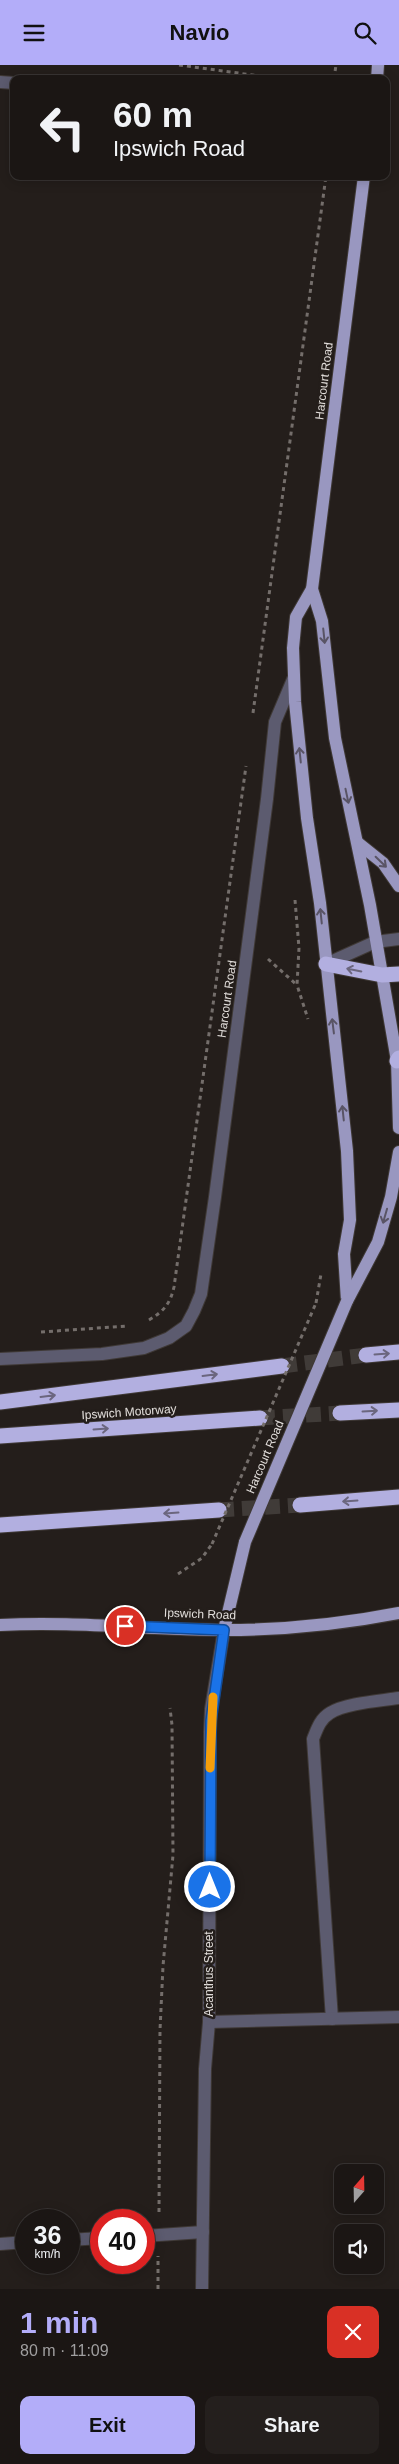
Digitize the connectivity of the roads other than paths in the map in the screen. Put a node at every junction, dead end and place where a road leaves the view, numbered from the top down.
1 (363, 180) edge
2 (312, 589) junction
3 (294, 677) junction
4 (358, 843) junction
5 (399, 886) edge
6 (399, 939) edge
7 (376, 942) junction
8 (326, 964) junction
9 (382, 975) junction
10 (399, 975) edge
11 (398, 1059) edge
12 (399, 1128) edge
13 (399, 1152) edge
14 (347, 1301) junction
15 (399, 1353) edge
16 (366, 1355) tunnel mouth
17 (0, 1359) edge
18 (282, 1366) tunnel mouth
19 (0, 1402) edge
20 (399, 1410) edge
21 (340, 1413) tunnel mouth
22 (260, 1418) tunnel mouth
23 (0, 1436) edge
24 (399, 1497) edge
25 (300, 1505) tunnel mouth
26 (220, 1510) tunnel mouth
27 (0, 1525) edge
28 (399, 1613) edge
29 (0, 1625) edge
30 (224, 1630) junction
31 (399, 1698) edge
32 (399, 2017) edge
33 (332, 2019) junction
34 (209, 2023) junction
35 (203, 2232) junction
36 (155, 2235) edge
37 (15, 2243) edge
38 (0, 2244) edge
39 (202, 2289) edge

1 - 2 main road, Harcourt Road
2 - 3 main road, Harcourt Road
2 -> 4 main road, Harcourt Road
8 -> 3 main road, Harcourt Road
3 - 17 street, Harcourt Road
4 -> 5 main road
4 - 7 main road, Harcourt Road
6 - 7 street
7 - 8 street
7 - 9 main road, Harcourt Road
9 -> 8 highway
14 -> 8 main road, Harcourt Road
9 - 10 highway
9 - 11 main road, Harcourt Road
11 - 12 main road, Harcourt Road
13 -> 14 main road, Harcourt Road
14 - 30 main road, Harcourt Road, bridge
16 -> 15 highway
19 -> 18 highway
21 -> 20 highway
23 -> 22 highway, Ipswich Motorway
24 -> 25 highway
26 -> 27 highway
28 - 30 main road, Ipswich Road
29 - 30 main road, Ipswich Road
30 - 34 street, Acanthus Street
31 - 33 street
32 - 33 street
33 - 34 street
34 - 35 street, Acanthus Street
35 - 36 street
35 - 39 street, Acanthus Street
37 - 38 street

